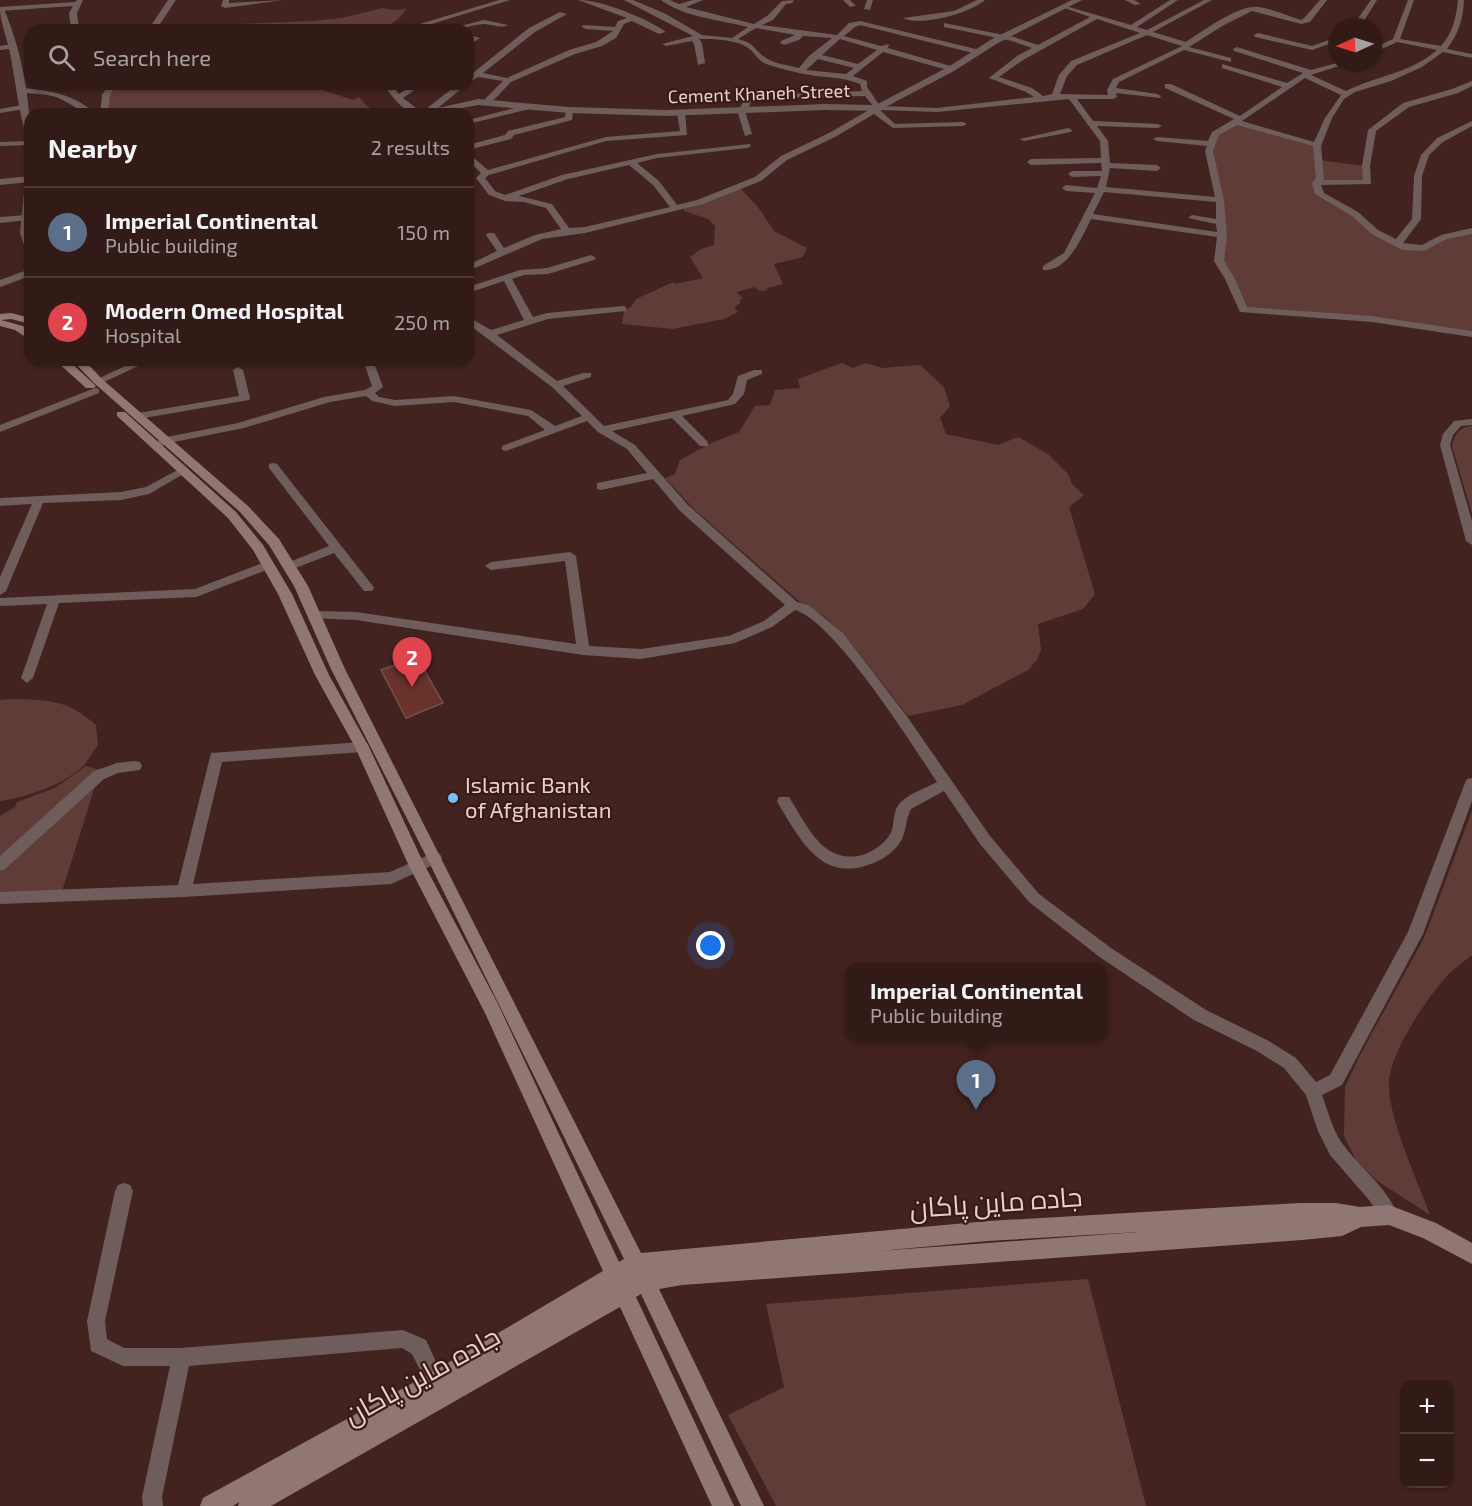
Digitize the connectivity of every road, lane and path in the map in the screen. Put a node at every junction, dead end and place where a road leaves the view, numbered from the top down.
1 (172, 0) edge
2 (226, 0) edge
3 (281, 0) edge
4 (507, 0) edge
5 (581, 0) edge
6 (627, 0) edge
7 (664, 0) edge
8 (700, 0) edge
9 (791, 0) edge
10 (846, 0) edge
11 (870, 0) edge
12 (982, 0) edge
13 (1075, 0) edge
14 (1128, 0) edge
15 (1175, 0) edge
16 (1209, 0) edge
17 (1324, 0) edge
18 (1374, 0) edge
19 (1412, 0) edge
20 (1461, 0) edge
21 (494, 1) edge
22 (79, 2) edge
23 (1137, 4) dead end
24 (852, 6) dead end
25 (1064, 6) junction
26 (676, 8) junction
27 (868, 9) dead end
28 (1, 13) edge
29 (563, 14) dead end
30 (1097, 16) junction
31 (633, 18) junction
32 (907, 18) dead end
33 (1362, 18) edge
34 (75, 24) edge
35 (156, 24) edge
36 (423, 24) edge
37 (474, 24) edge
38 (504, 25) dead end
39 (947, 25) dead end
40 (757, 26) junction
41 (586, 27) dead end
42 (1132, 27) junction
43 (618, 29) junction
44 (662, 32) dead end
45 (1148, 32) junction
46 (801, 33) junction
47 (1258, 35) dead end
48 (840, 37) junction
49 (697, 38) junction
50 (1000, 38) junction
51 (734, 40) junction
52 (1396, 40) junction
53 (1328, 42) edge
54 (666, 44) dead end
55 (784, 44) dead end
56 (13, 46) junction
57 (885, 47) junction
58 (1185, 47) junction
59 (1382, 47) edge
60 (0, 48) edge
61 (1038, 48) junction
62 (1237, 49) dead end
63 (1444, 50) junction
64 (977, 52) junction
65 (1472, 56) edge
66 (812, 58) junction
67 (701, 63) dead end
68 (860, 67) junction
69 (1328, 68) edge
70 (951, 69) junction
71 (801, 70) junction
72 (477, 74) junction
73 (1307, 74) junction
74 (474, 76) edge
75 (848, 76) junction
76 (508, 80) junction
77 (1472, 83) edge
78 (24, 84) edge
79 (818, 84) junction
80 (20, 86) junction
81 (1168, 86) dead end
82 (1287, 86) junction
83 (24, 87) edge
84 (41, 90) edge
85 (109, 90) edge
86 (393, 90) edge
87 (410, 90) edge
88 (455, 90) edge
89 (1111, 90) junction
90 (869, 93) junction
91 (1346, 94) junction
92 (1070, 95) junction
93 (1055, 96) junction
94 (1157, 96) dead end
95 (398, 98) junction
96 (1041, 98) junction
97 (488, 101) junction
98 (531, 106) junction
99 (22, 107) junction
100 (816, 107) junction
101 (83, 108) edge
102 (105, 108) edge
103 (408, 108) edge
104 (433, 108) edge
105 (447, 108) edge
106 (876, 109) junction
107 (569, 110) junction
108 (741, 110) junction
109 (0, 111) edge
110 (24, 113) edge
111 (681, 113) junction
112 (474, 120) edge
113 (1238, 121) junction
114 (1090, 123) junction
115 (1472, 123) edge
116 (963, 124) dead end
117 (1158, 126) dead end
118 (1068, 130) dead end
119 (748, 134) dead end
120 (1024, 139) dead end
121 (1156, 139) dead end
122 (24, 143) edge
123 (0, 144) edge
124 (1210, 144) junction
125 (1317, 145) junction
126 (474, 146) edge
127 (747, 146) dead end
128 (474, 161) edge
129 (631, 162) junction
130 (1031, 162) dead end
131 (1106, 166) junction
132 (1157, 168) dead end
133 (486, 173) junction
134 (1072, 174) dead end
135 (24, 181) edge
136 (0, 182) edge
137 (1316, 183) junction
138 (1066, 188) dead end
139 (1100, 190) junction
140 (505, 198) junction
141 (1220, 200) junction
142 (675, 208) junction
143 (1088, 216) junction
144 (24, 218) edge
145 (1192, 218) dead end
146 (0, 220) edge
147 (1220, 222) junction
148 (566, 230) junction
149 (1472, 231) edge
150 (491, 235) dead end
151 (1222, 235) junction
152 (1398, 245) junction
153 (502, 252) junction
154 (591, 258) dead end
155 (474, 265) edge
156 (1046, 268) dead end
157 (24, 274) edge
158 (507, 277) junction
159 (0, 284) edge
160 (474, 288) edge
161 (623, 309) dead end
162 (0, 317) edge
163 (24, 319) edge
164 (529, 320) junction
165 (0, 323) edge
166 (474, 324) edge
167 (24, 332) edge
168 (490, 334) junction
169 (1472, 334) edge
170 (69, 366) edge
171 (82, 366) edge
172 (134, 366) edge
173 (370, 366) edge
174 (238, 370) dead end
175 (758, 372) dead end
176 (587, 375) dead end
177 (556, 385) junction
178 (96, 386) junction
179 (368, 393) junction
180 (674, 414) junction
181 (138, 416) junction
182 (589, 417) junction
183 (1472, 422) edge
184 (0, 429) edge
185 (602, 430) junction
186 (554, 431) junction
187 (160, 443) junction
188 (704, 444) dead end
189 (506, 448) dead end
190 (273, 466) dead end
191 (183, 470) junction
192 (654, 475) junction
193 (601, 486) dead end
194 (39, 500) junction
195 (0, 501) edge
196 (1472, 541) edge
197 (336, 548) junction
198 (287, 564) junction
199 (268, 566) junction
200 (491, 566) dead end
201 (368, 588) dead end
202 (0, 591) edge
203 (55, 598) junction
204 (0, 602) edge
205 (794, 605) junction
206 (314, 615) junction
207 (583, 650) junction
208 (27, 678) dead end
209 (362, 747) junction
210 (135, 766) dead end
211 (1472, 783) edge
212 (945, 784) junction
213 (784, 801) dead end
214 (435, 858) junction
215 (0, 865) edge
216 (417, 866) junction
217 (184, 891) junction
218 (0, 898) edge
219 (1313, 1092) junction
220 (124, 1191) dead end
221 (1389, 1215) junction
222 (1472, 1254) edge
223 (640, 1272) junction
224 (619, 1284) junction
225 (181, 1357) junction
226 (436, 1381) junction
227 (153, 1506) edge
228 (211, 1506) edge
229 (249, 1506) edge
230 (723, 1506) edge
231 (753, 1506) edge

1 - 35 street
2 - 3 street
4 - 21 street
5 - 31 street
6 - 49 street
7 - 26 street
8 - 26 street
9 - 40 street
10 - 24 street
11 - 27 street
12 - 32 street
13 - 25 street, Cement Khaneh Street
14 - 23 street
15 - 42 street
16 - 45 street
17 - 58 street
18 - 33 street
19 - 52 street
20 - 63 street
21 - 36 street
22 - 28 street
22 - 34 street
25 - 30 street
25 - 50 street, Cement Khaneh Street
26 - 40 street
28 - 56 street
29 - 72 street
30 - 42 street
30 - 61 street
31 - 43 street
31 - 44 street
37 - 38 street
39 - 50 street
40 - 46 street
40 - 51 street
41 - 43 street
42 - 45 street
43 - 76 street
45 - 58 street
45 - 93 street
46 - 48 street
46 - 55 street
47 - 53 street
48 - 57 street
48 - 64 street
48 - 66 street
49 - 51 street
49 - 54 street
49 - 67 street
50 - 61 street
50 - 64 street, Cement Khaneh Street
51 - 71 street
52 - 59 street
52 - 63 street
56 - 60 street
56 - 80 street
57 - 68 street
57 - 70 street
58 - 82 street
58 - 89 street
61 - 96 street
62 - 73 street
63 - 65 street
63 - 91 street
64 - 70 street, Cement Khaneh Street
66 - 68 street
66 - 71 street
68 - 75 street
69 - 73 street
70 - 106 street, Cement Khaneh Street
71 - 79 street
72 - 74 street
72 - 76 street
73 - 82 street
73 - 91 street
75 - 79 street
75 - 90 street
76 - 97 street
77 - 137 street
78 - 80 street
79 - 90 street
79 - 100 street
79 - 108 street
80 - 83 street
80 - 99 street
81 - 113 street
82 - 113 street
84 - 101 street
85 - 102 street
86 - 95 street
87 - 95 street
88 - 104 street
89 - 92 street
89 - 94 street
90 - 106 street
91 - 125 street
92 - 93 street
92 - 114 street
93 - 96 street
95 - 103 street
96 - 106 street
97 - 98 street, Cement Khaneh Street
97 - 105 street, Cement Khaneh Street
98 - 107 street, Cement Khaneh Street
98 - 112 street
99 - 109 street
99 - 110 street
100 - 106 street, Cement Khaneh Street
100 - 108 street, Cement Khaneh Street
106 - 116 street
106 - 142 street
107 - 111 street, Cement Khaneh Street
107 - 126 street
108 - 111 street, Cement Khaneh Street
108 - 119 street
111 - 133 street
113 - 124 street
113 - 125 street
114 - 117 street
114 - 131 street
115 - 152 street
118 - 120 street
121 - 124 street
122 - 123 street
124 - 141 street
125 - 137 street
127 - 129 street
128 - 133 street
129 - 140 street
129 - 142 street
130 - 131 street
131 - 132 street
131 - 134 street
131 - 139 street
133 - 140 street
135 - 136 street
137 - 152 street
138 - 139 street
139 - 141 street
139 - 143 street
140 - 148 street
141 - 147 street
142 - 148 street
143 - 151 street
143 - 156 street
144 - 146 street
145 - 147 street
147 - 151 street
148 - 153 street
149 - 152 street
150 - 153 street
151 - 169 street
153 - 155 street
154 - 158 street
157 - 159 street
158 - 160 street
158 - 164 street
161 - 164 street
162 - 163 main road
164 - 168 street
165 - 167 main road
166 - 168 street
168 - 177 street
170 - 178 main road
171 - 178 main road
172 - 178 street
173 - 179 street
174 - 181 street
175 - 180 street
176 - 177 street
177 - 182 street
178 - 181 main road
178 - 184 street
178 - 187 main road
179 - 186 street
179 - 187 street
180 - 185 street
180 - 188 street
181 - 187 main road
182 - 185 street
182 - 186 street
183 - 196 street
185 - 192 street
186 - 189 street
187 - 191 main road
187 - 198 main road
190 - 197 street
191 - 194 street
191 - 199 main road
192 - 193 street
192 - 205 street
194 - 195 street
194 - 202 street
197 - 198 street
197 - 201 street
198 - 206 main road
199 - 203 street
199 - 209 main road
200 - 207 street
203 - 204 street
203 - 208 street
205 - 207 street
205 - 212 street
206 - 207 street
206 - 214 main road
209 - 216 main road
209 - 217 street
210 - 215 street
211 - 219 street
212 - 213 street
212 - 219 street
214 - 216 street
214 - 223 main road
216 - 217 street
216 - 224 main road
217 - 218 street
219 - 221 street
220 - 225 street
221 - 222 main road, جاده ماین پاکان
221 - 223 main road, جاده ماین پاکان
223 - 224 main road
223 - 231 main road
224 - 226 main road
224 - 229 main road, جاده ماین پاکان
224 - 230 main road
225 - 226 street
225 - 227 street
226 - 228 main road

